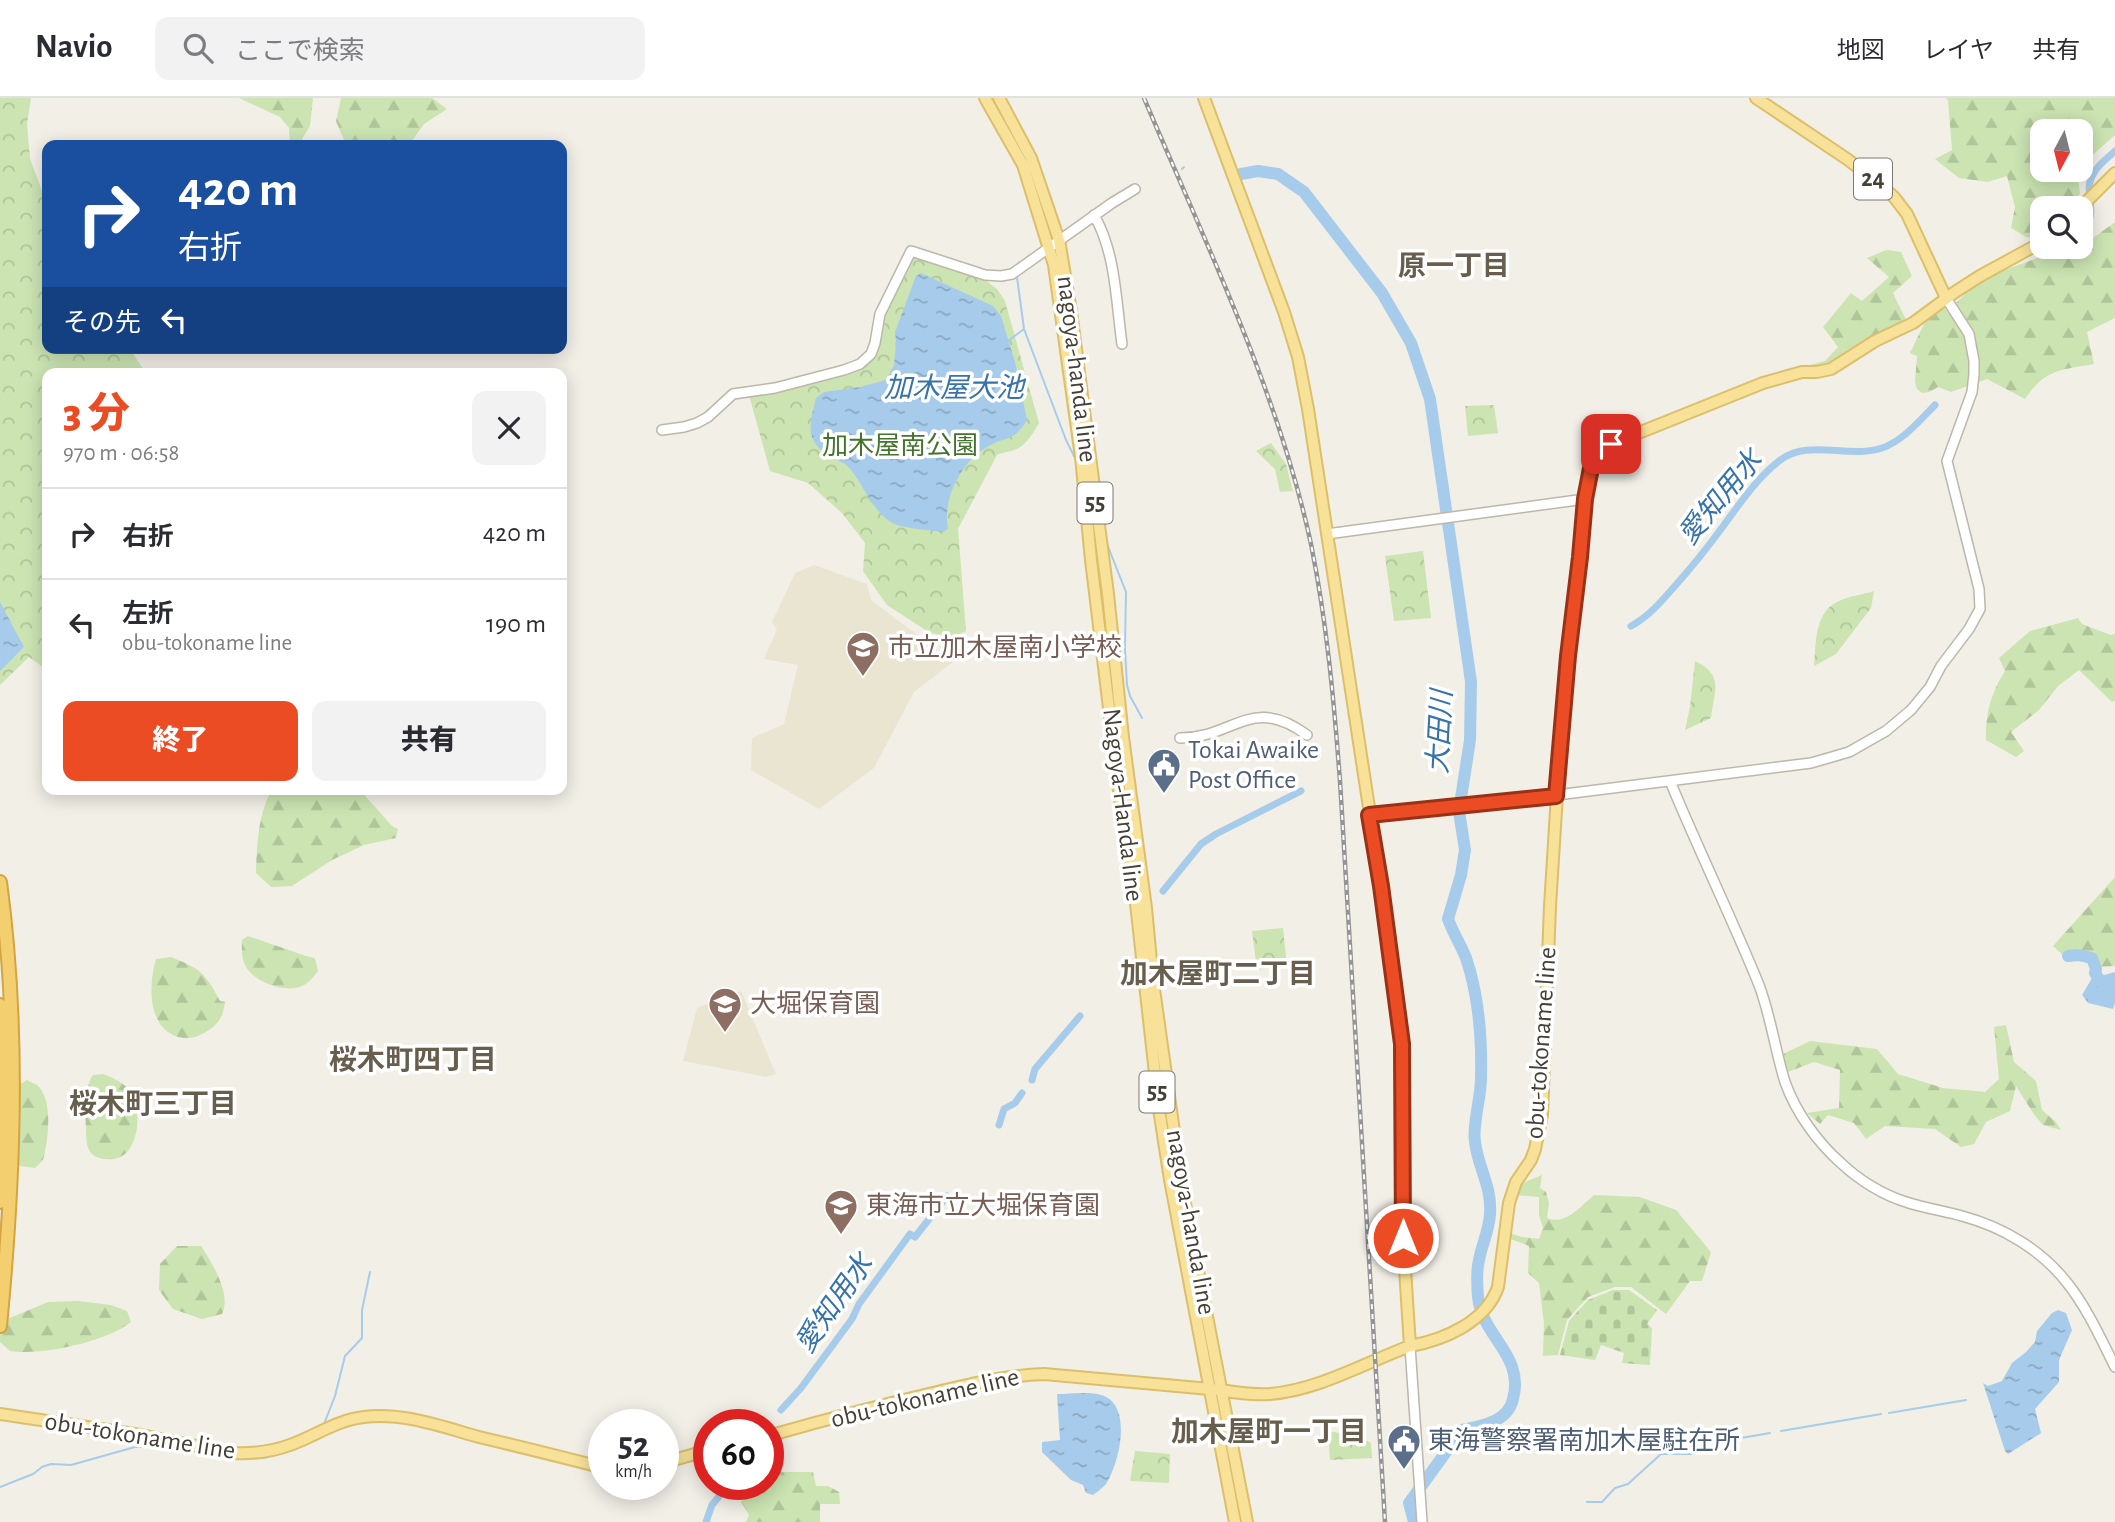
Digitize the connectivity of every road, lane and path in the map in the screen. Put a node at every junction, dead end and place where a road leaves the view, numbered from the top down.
1 (985, 98) edge
2 (999, 98) edge
3 (1204, 98) edge
4 (1756, 98) edge
5 (2115, 173) edge
6 (1135, 189) dead end
7 (2093, 196) edge
8 (1094, 215) junction
9 (1059, 240) junction
10 (1050, 249) junction
11 (2030, 249) edge
12 (1947, 298) junction
13 (1122, 344) dead end
14 (662, 430) dead end
15 (1585, 499) junction
16 (1326, 534) junction
17 (1307, 735) dead end
18 (1180, 737) dead end
19 (1670, 781) junction
20 (1556, 796) junction
21 (1369, 815) junction
22 (0, 882) edge
23 (0, 1006) edge
24 (0, 1202) edge
25 (0, 1326) edge
26 (1410, 1346) junction
27 (2115, 1367) edge
28 (1215, 1389) junction
29 (0, 1414) edge
30 (784, 1432) edge
31 (588, 1464) edge
32 (1235, 1522) edge
33 (1247, 1522) edge
34 (1422, 1522) edge

1 - 10 main road, Nagoya-Handa line / 55
2 - 9 main road, nagoya-handa line / 55
3 - 16 main road
4 - 12 main road, 24
5 - 7 main road
6 - 8 street
8 - 9 street
8 - 13 street
9 - 10 street
9 - 28 main road, nagoya-handa line / 55
10 - 14 street
10 - 28 main road, Nagoya-Handa line / 55
11 - 12 main road, obu-tokoname line
12 - 15 main road, obu-tokoname line
12 - 19 street
15 - 16 street
15 - 20 main road, obu-tokoname line
16 - 21 main road
17 - 18 street
19 - 20 street
19 - 27 street
20 - 21 street
20 - 26 main road, obu-tokoname line
21 - 26 main road
22 - 25 highway
23 - 24 highway
26 - 28 main road, obu-tokoname line
26 - 34 street
28 - 30 main road, obu-tokoname line
28 - 32 main road, Nagoya-Handa line / 55
28 - 33 main road, nagoya-handa line / 55
29 - 31 main road, obu-tokoname line

